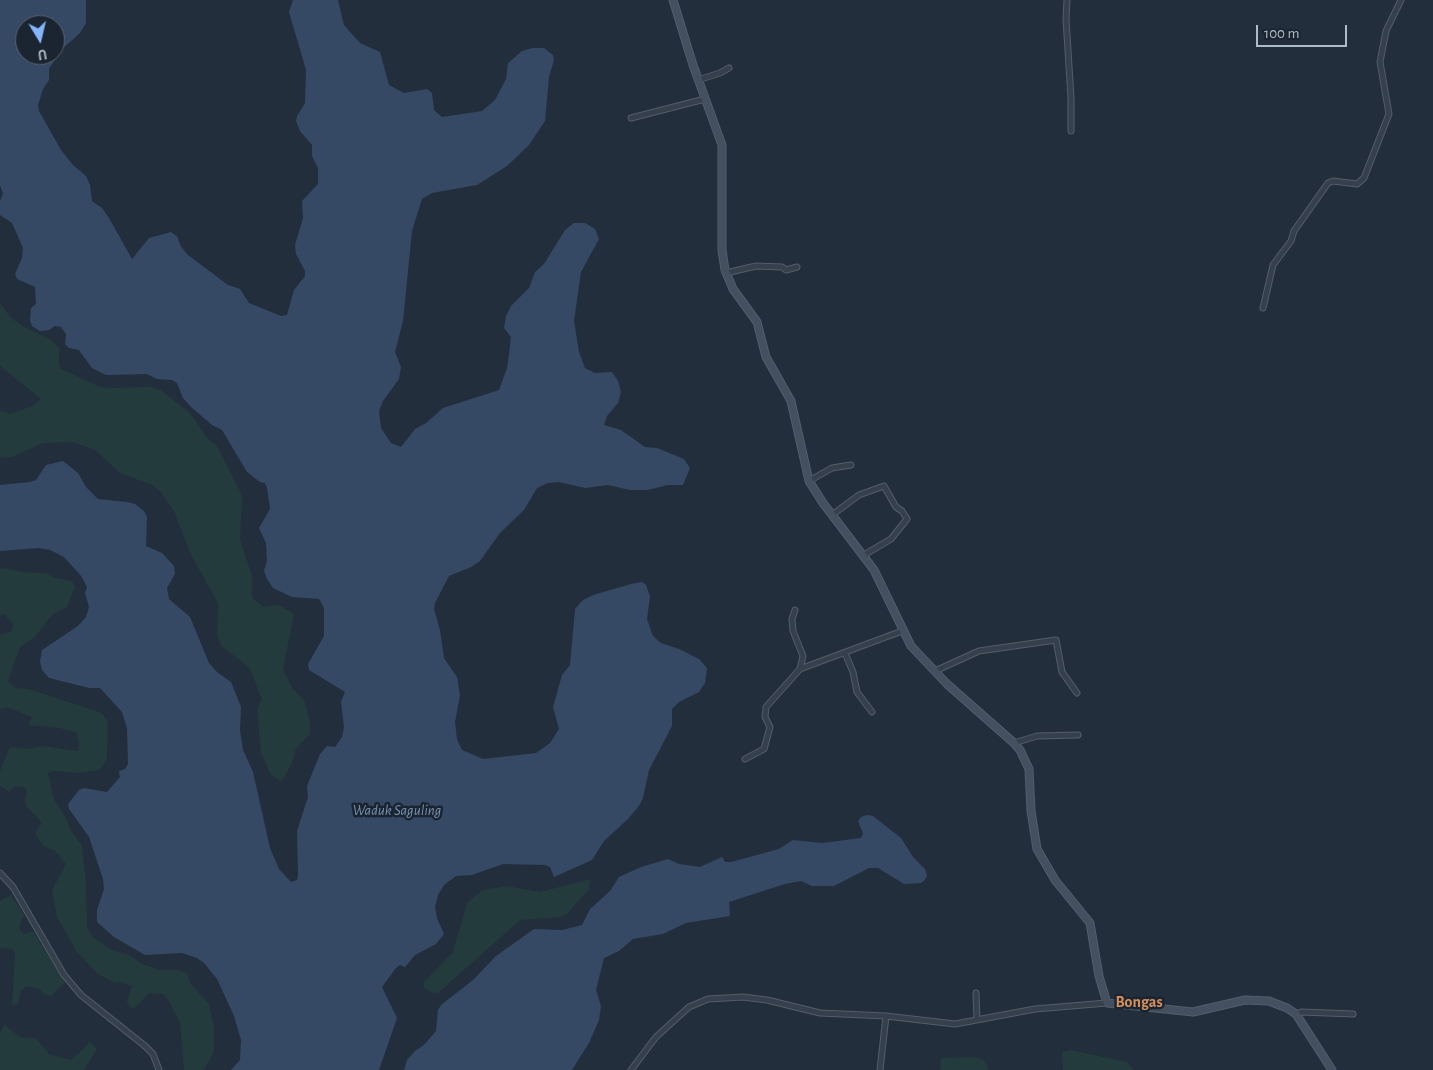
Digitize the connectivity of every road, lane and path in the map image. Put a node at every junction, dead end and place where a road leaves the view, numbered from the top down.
1 (673, 0) edge
2 (1067, 0) edge
3 (1401, 0) edge
4 (729, 68) dead end
5 (698, 80) junction
6 (705, 100) junction
7 (631, 118) dead end
8 (1071, 131) dead end
9 (797, 267) dead end
10 (726, 272) junction
11 (1263, 308) dead end
12 (851, 464) dead end
13 (809, 481) junction
14 (832, 515) junction
15 (864, 556) junction
16 (794, 610) dead end
17 (902, 630) junction
18 (845, 653) junction
19 (800, 669) junction
20 (936, 671) junction
21 (1077, 692) dead end
22 (872, 712) dead end
23 (1078, 735) dead end
24 (1014, 742) junction
25 (745, 760) dead end
26 (0, 873) edge
27 (976, 993) dead end
28 (1107, 1003) junction
29 (1296, 1014) junction
30 (1353, 1014) dead end
31 (886, 1016) junction
32 (977, 1020) junction
33 (159, 1070) edge
34 (631, 1070) edge
35 (880, 1070) edge
36 (1332, 1070) edge

1 - 5 main road
2 - 8 street
3 - 11 street
4 - 5 street
5 - 6 main road
6 - 7 street
6 - 10 main road
9 - 10 street
10 - 13 main road
12 - 13 street
13 - 14 main road
14 - 15 main road
14 - 15 street
15 - 17 main road
16 - 19 street
17 - 18 street
17 - 20 main road
18 - 19 street
18 - 22 street
19 - 25 street
20 - 21 street
20 - 24 main road
23 - 24 street
24 - 28 main road
26 - 33 street
27 - 32 street
28 - 29 main road
28 - 32 street
29 - 30 street
29 - 36 main road
31 - 32 street
31 - 34 street
31 - 35 street

